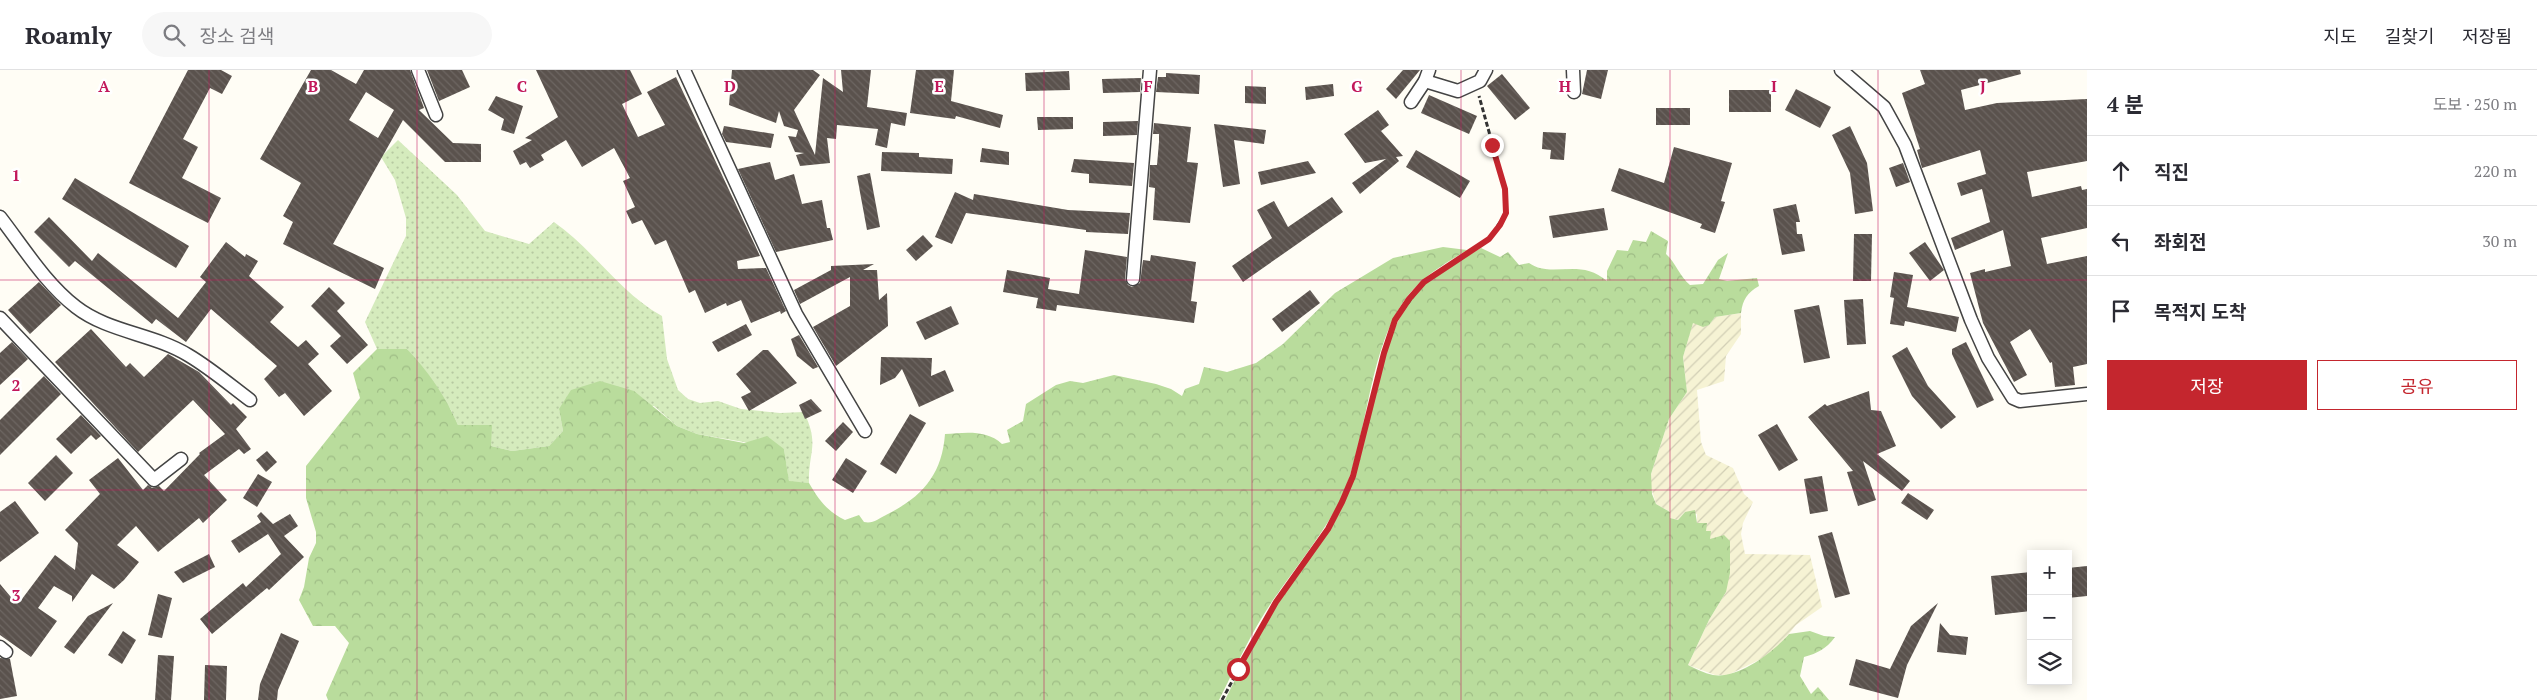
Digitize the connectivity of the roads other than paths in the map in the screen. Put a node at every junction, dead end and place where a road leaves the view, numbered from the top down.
1 (418, 70) edge
2 (684, 70) edge
3 (1150, 70) edge
4 (1486, 70) edge
5 (1573, 70) edge
6 (1842, 70) edge
7 (1427, 76) edge
8 (1574, 92) dead end
9 (1411, 102) dead end
10 (436, 115) dead end
11 (0, 217) edge
12 (1133, 279) dead end
13 (0, 318) edge
14 (2087, 394) edge
15 (250, 400) dead end
16 (865, 431) dead end
17 (181, 459) dead end

1 - 10 street
2 - 16 street
3 - 12 street
4 - 7 street
5 - 8 street
6 - 14 street
7 - 9 street
11 - 15 street
13 - 17 street

